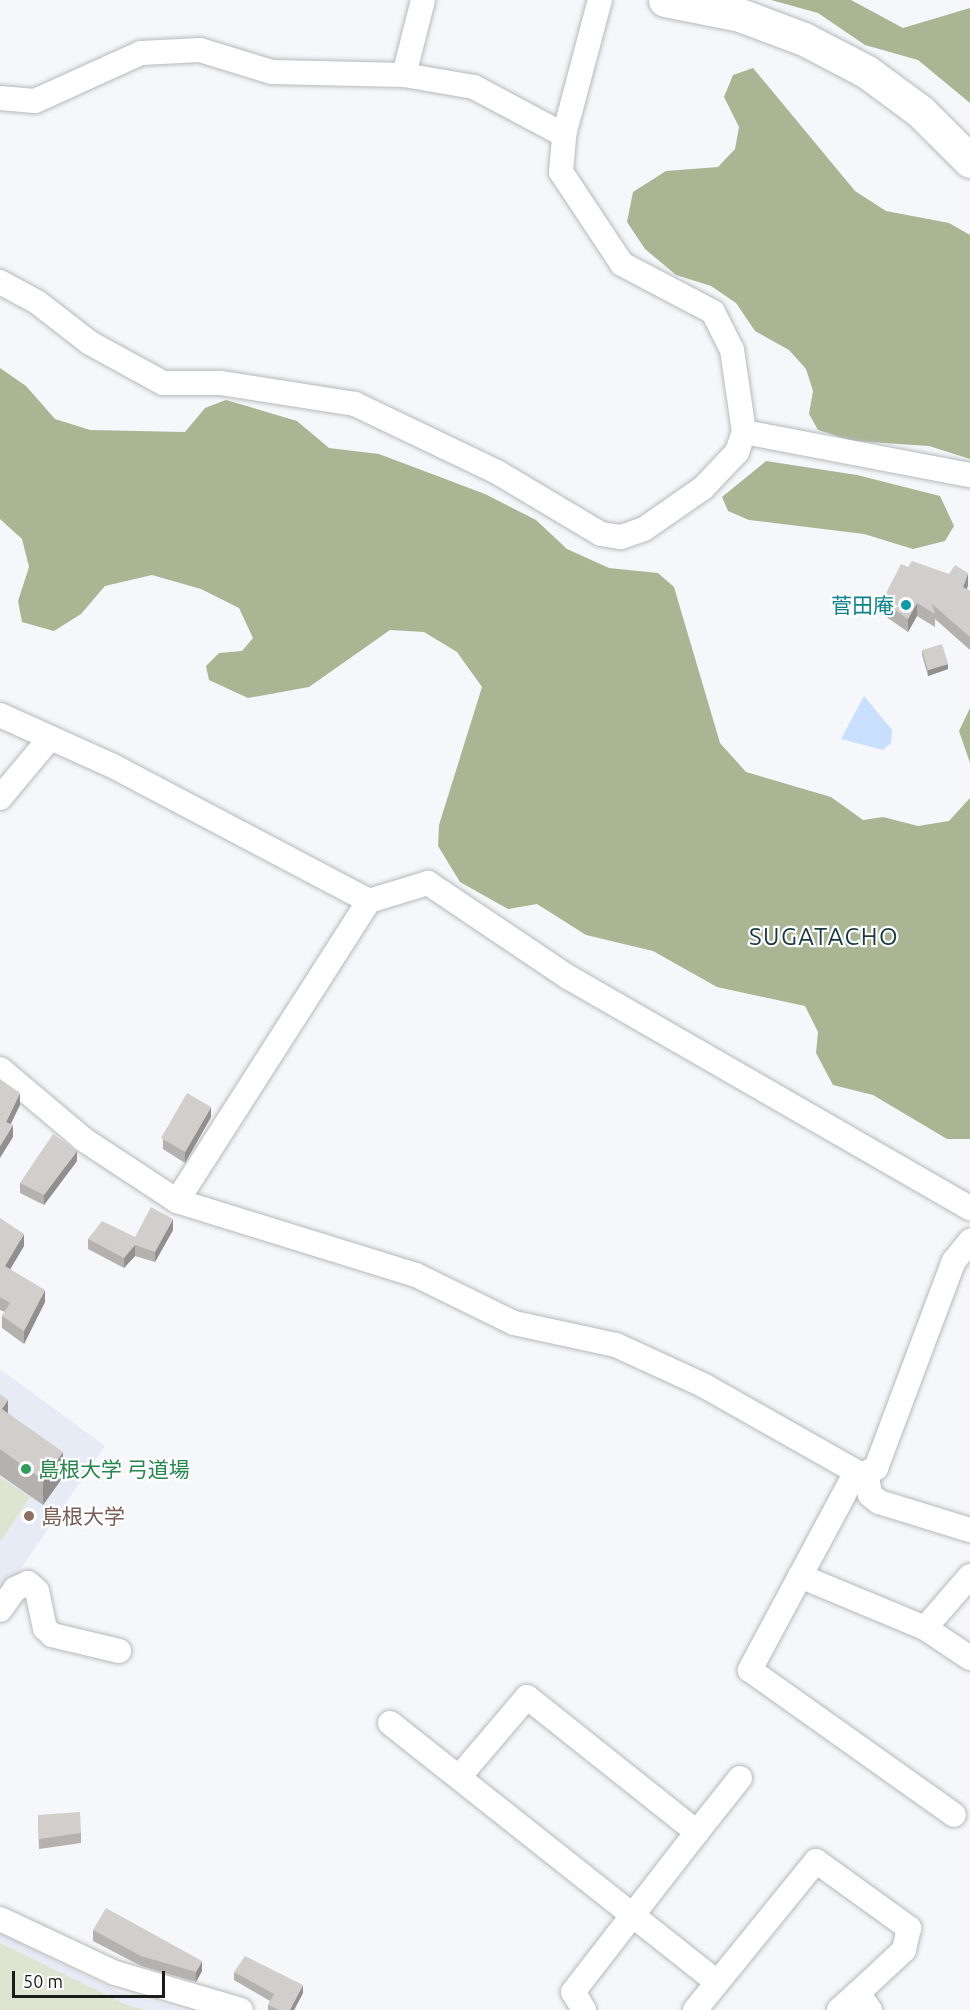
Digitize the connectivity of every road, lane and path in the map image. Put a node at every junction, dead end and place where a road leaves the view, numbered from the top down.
1 (423, 0) edge
2 (600, 0) edge
3 (665, 0) edge
4 (404, 75) junction
5 (0, 98) edge
6 (564, 135) junction
7 (970, 161) edge
8 (0, 282) edge
9 (744, 432) junction
10 (970, 475) edge
11 (0, 715) edge
12 (50, 738) junction
13 (0, 798) edge
14 (369, 901) junction
15 (0, 1069) edge
16 (177, 1201) junction
17 (970, 1208) edge
18 (970, 1241) edge
19 (862, 1474) junction
20 (970, 1530) edge
21 (800, 1576) junction
22 (970, 1576) edge
23 (0, 1610) edge
24 (925, 1628) junction
25 (119, 1651) dead end
26 (970, 1658) edge
27 (390, 1723) dead end
28 (459, 1778) junction
29 (740, 1778) dead end
30 (954, 1815) dead end
31 (698, 1832) junction
32 (632, 1914) junction
33 (0, 1919) edge
34 (716, 1981) junction
35 (864, 2001) edge
36 (241, 2010) edge
37 (584, 2010) edge
38 (694, 2010) edge
39 (839, 2010) edge

1 - 4 street
2 - 6 street
3 - 7 street
4 - 5 street
4 - 6 street
6 - 9 street
8 - 9 street
9 - 10 street
11 - 12 street
12 - 13 street
12 - 14 street
14 - 16 street
14 - 17 street
15 - 16 street
16 - 19 street
18 - 19 street
19 - 20 street
19 - 21 street
21 - 24 street
21 - 30 street
22 - 24 street
23 - 25 street
24 - 26 street
27 - 28 street
28 - 31 street
28 - 32 street
29 - 31 street
31 - 32 street
32 - 34 street
32 - 37 street
33 - 36 street
34 - 35 street
34 - 38 street
35 - 39 street

